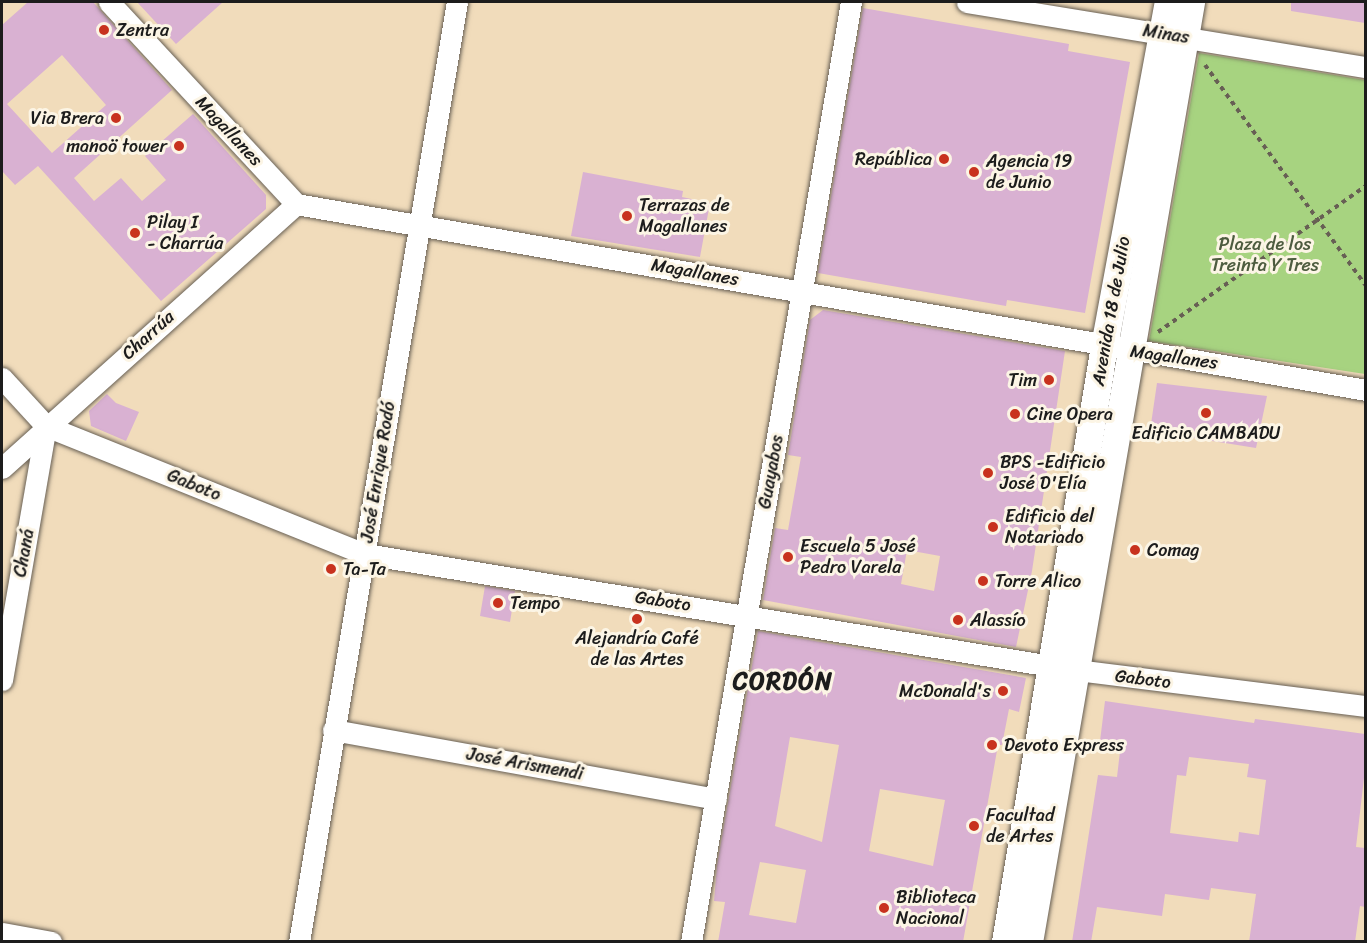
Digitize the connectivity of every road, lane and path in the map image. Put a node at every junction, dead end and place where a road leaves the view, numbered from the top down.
1 (109, 2) edge
2 (457, 2) edge
3 (851, 2) edge
4 (967, 2) edge
5 (1168, 2) edge
6 (1191, 2) edge
7 (1174, 35) junction
8 (1365, 67) edge
9 (1365, 186) edge
10 (296, 204) junction
11 (1314, 220) junction
12 (419, 226) junction
13 (1365, 286) edge
14 (802, 291) junction
15 (1116, 349) junction
16 (2, 378) edge
17 (1365, 390) edge
18 (46, 426) junction
19 (2, 468) edge
20 (365, 554) junction
21 (747, 614) junction
22 (1064, 668) junction
23 (2, 680) edge
24 (1365, 706) edge
25 (333, 730) junction
26 (716, 799) junction
27 (2, 933) edge
28 (51, 942) edge
29 (299, 942) edge
30 (692, 942) edge
31 (1005, 942) edge
32 (1029, 942) edge

1 - 10 street, Magallanes
2 - 12 street, José Enrique Rodó
3 - 14 street, Guayabos
4 - 7 street, Minas
5 - 7 main road, Avenida 18 de Julio
6 - 7 main road, Avenida 18 de Julio
7 - 8 street, Minas
7 - 11 path
7 - 15 main road, Avenida 18 de Julio
9 - 11 path
10 - 12 street, Magallanes
10 - 18 street, Charrúa
11 - 13 path
11 - 15 path
12 - 14 street, Magallanes
12 - 20 street, José Enrique Rodó
14 - 15 street, Magallanes
14 - 21 street, Guayabos
15 - 17 street, Magallanes
15 - 22 main road, Avenida 18 de Julio
16 - 18 street, Gaboto
18 - 19 street, Charrúa
18 - 20 street, Gaboto
18 - 23 street, Chaná
20 - 21 street, Gaboto
20 - 25 street, José Enrique Rodó
21 - 22 street, Gaboto
21 - 26 street, Guayabos
22 - 24 street, Gaboto
22 - 31 main road, Avenida 18 de Julio
22 - 32 main road, Avenida 18 de Julio
25 - 26 street, José Arismendi
25 - 29 street, José Enrique Rodó
26 - 30 street, Guayabos
27 - 28 street

